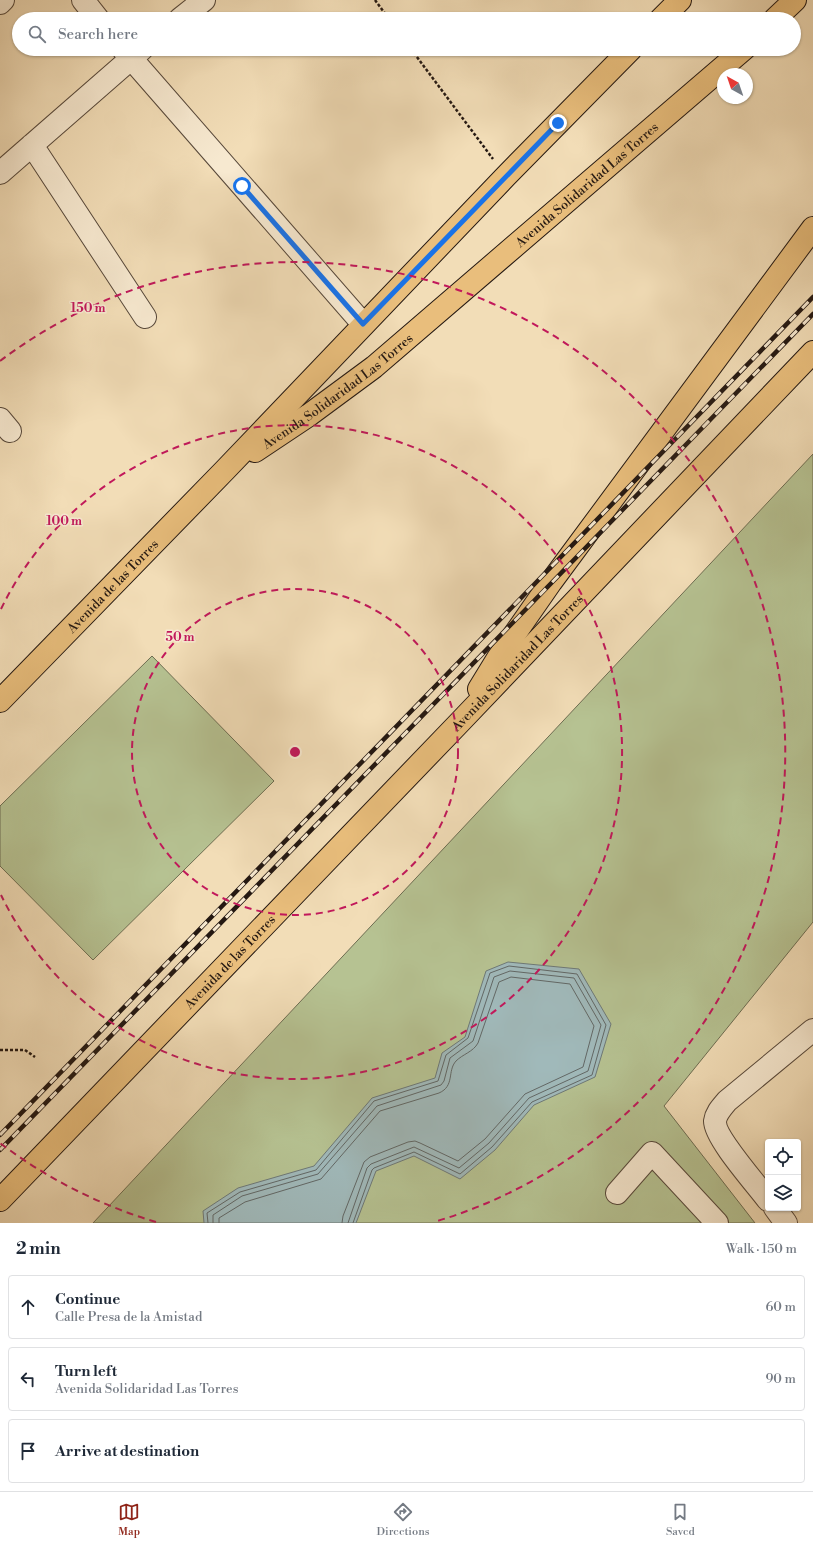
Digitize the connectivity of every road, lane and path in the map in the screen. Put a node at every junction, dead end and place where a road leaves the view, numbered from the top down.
1 (3, 0) edge
2 (83, 0) edge
3 (204, 0) edge
4 (375, 0) edge
5 (680, 0) edge
6 (795, 0) edge
7 (0, 2) edge
8 (92, 12) edge
9 (189, 12) edge
10 (384, 12) edge
11 (668, 12) edge
12 (782, 12) edge
13 (128, 56) edge
14 (135, 56) edge
15 (416, 56) edge
16 (624, 56) edge
17 (736, 56) edge
18 (32, 145) junction
19 (0, 173) edge
20 (506, 176) junction
21 (813, 228) edge
22 (145, 316) dead end
23 (363, 324) junction
24 (813, 352) edge
25 (225, 470) junction
26 (0, 701) edge
27 (459, 723) junction
28 (813, 1030) edge
29 (0, 1050) edge
30 (35, 1057) dead end
31 (617, 1193) dead end
32 (765, 1196) edge
33 (0, 1200) edge
34 (777, 1211) edge
35 (716, 1223) edge
36 (786, 1223) edge

1 - 7 street
2 - 8 street
3 - 9 street
4 - 10 path
5 - 11 main road
6 - 12 main road
13 - 18 street
14 - 23 street
15 - 20 path
16 - 20 main road, Avenida Solidaridad Las Torres
17 - 25 main road, Avenida Solidaridad Las Torres
18 - 19 street
18 - 22 street
20 - 23 main road, Avenida Solidaridad Las Torres
21 - 27 main road, Avenida Solidaridad Las Torres
23 - 25 main road, Avenida Solidaridad Las Torres
24 - 27 main road, Avenida Solidaridad Las Torres
25 - 26 main road, Avenida de las Torres
27 - 33 main road, Avenida de las Torres
28 - 32 street
29 - 30 path
31 - 35 street
34 - 36 street

